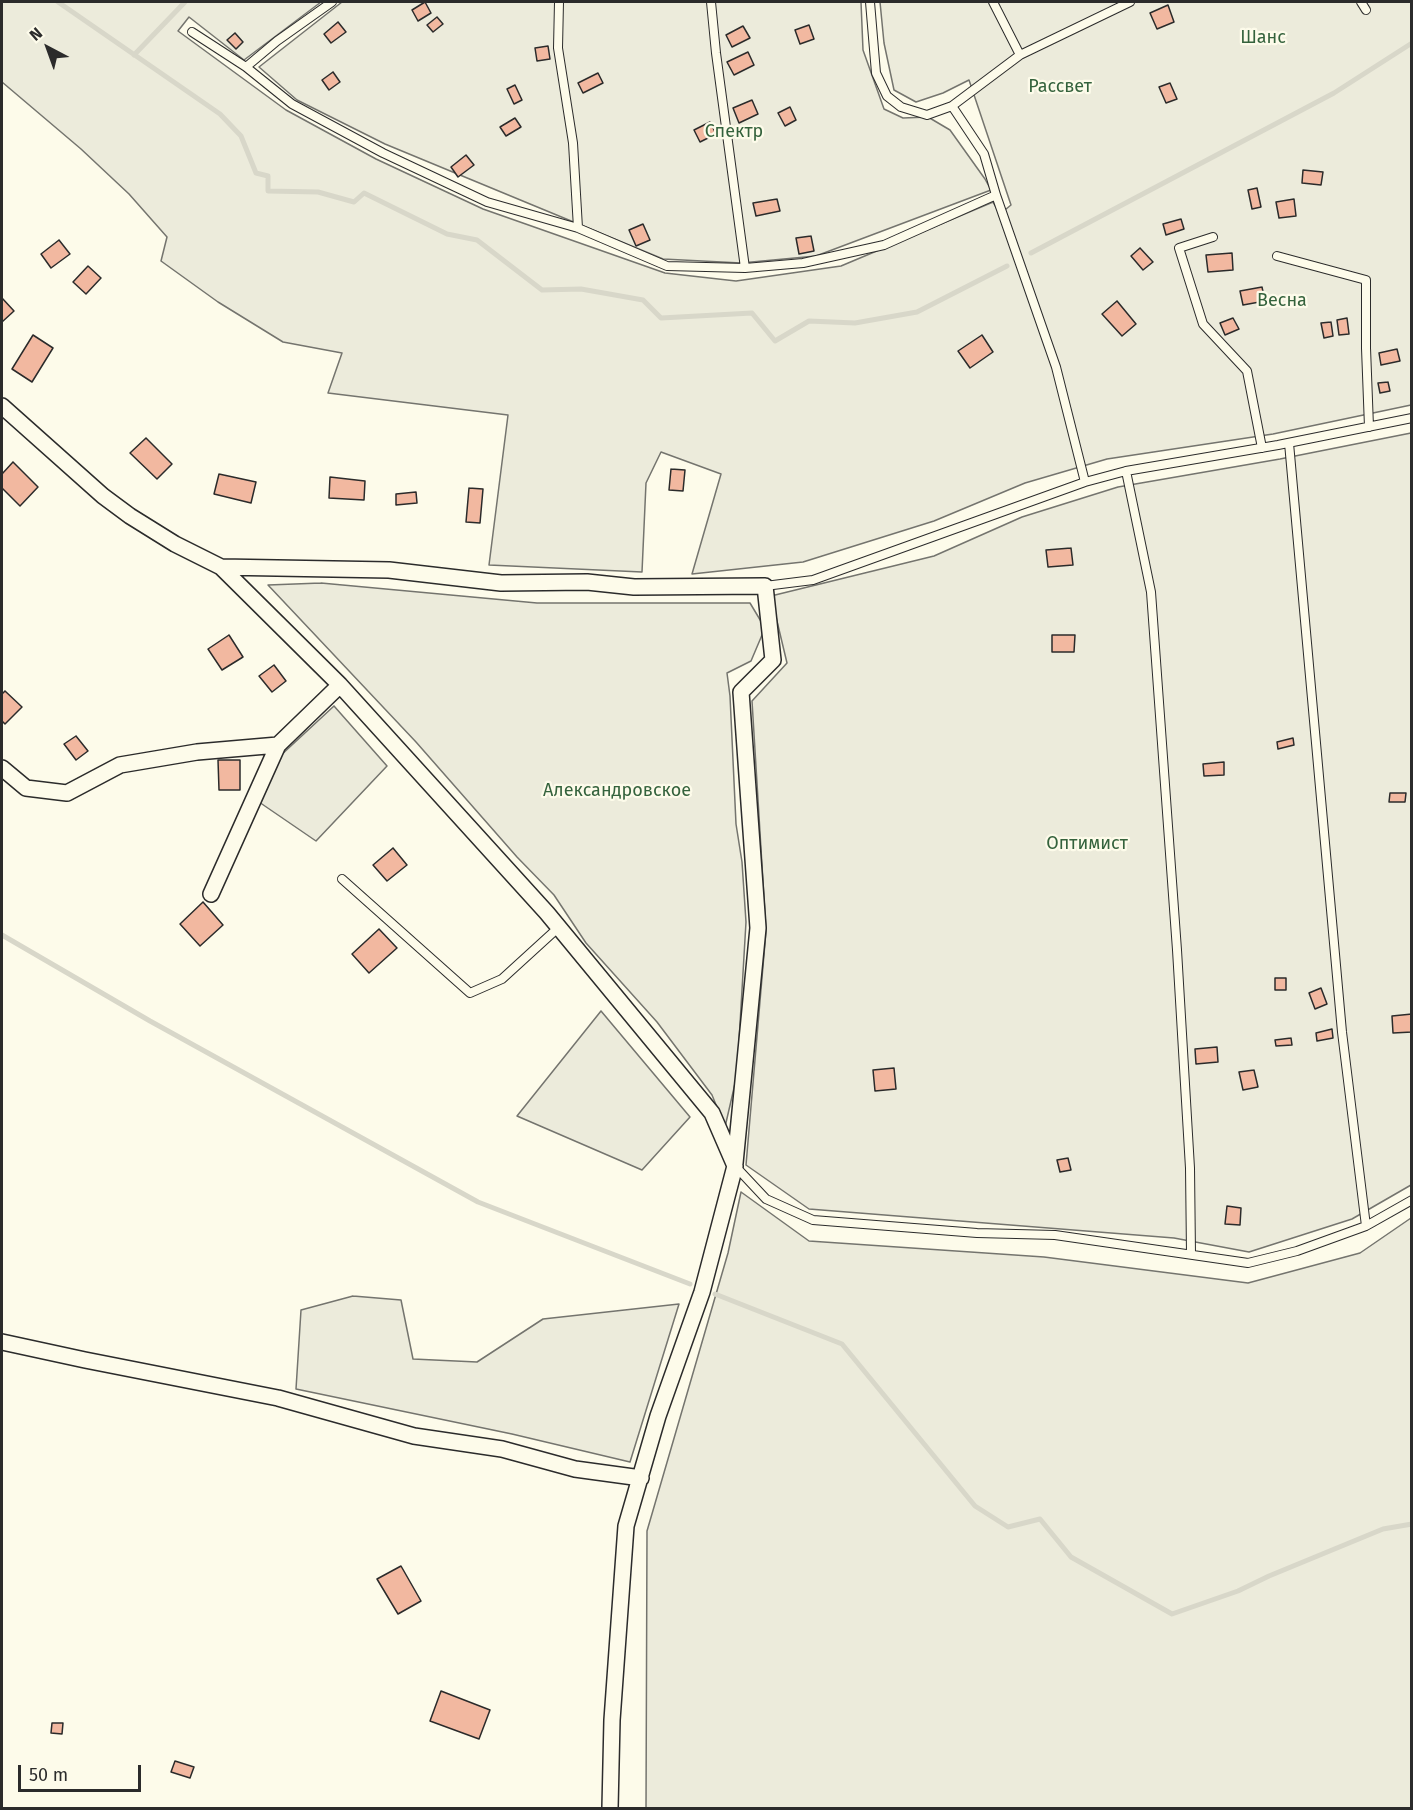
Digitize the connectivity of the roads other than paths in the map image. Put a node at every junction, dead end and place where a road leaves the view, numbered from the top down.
1 (332, 2) edge
2 (559, 2) edge
3 (711, 2) edge
4 (870, 2) edge
5 (993, 2) edge
6 (1130, 2) edge
7 (1361, 2) edge
8 (1366, 10) dead end
9 (192, 32) dead end
10 (1020, 55) junction
11 (246, 67) junction
12 (952, 106) junction
13 (996, 195) junction
14 (578, 228) junction
15 (1213, 237) dead end
16 (1277, 256) dead end
17 (745, 268) junction
18 (2, 406) edge
19 (1412, 418) edge
20 (1370, 427) junction
21 (1289, 443) junction
22 (1262, 448) junction
23 (1126, 471) junction
24 (1085, 482) junction
25 (221, 567) junction
26 (765, 586) junction
27 (340, 685) junction
28 (278, 745) junction
29 (2, 768) edge
30 (342, 879) dead end
31 (211, 894) dead end
32 (559, 927) junction
33 (735, 1166) junction
34 (1412, 1200) edge
35 (1366, 1226) junction
36 (1191, 1254) junction
37 (2, 1342) edge
38 (641, 1478) junction
39 (610, 1809) edge

1 - 11 lane
2 - 14 lane
3 - 17 lane
4 - 12 lane
5 - 10 lane
6 - 10 lane
7 - 8 lane
9 - 11 lane
10 - 12 lane
11 - 14 lane
12 - 13 lane
13 - 17 lane
13 - 24 lane
14 - 17 lane
15 - 22 lane
16 - 20 lane
18 - 25 street
19 - 20 lane
20 - 21 lane
21 - 22 lane
21 - 35 lane
22 - 23 lane
23 - 24 lane
23 - 36 lane
24 - 26 lane
25 - 26 street
25 - 27 street
26 - 33 street
27 - 28 street
27 - 32 street
28 - 29 street
28 - 31 street
30 - 32 lane
32 - 33 street
33 - 36 lane
33 - 38 street
34 - 35 lane
35 - 36 lane
37 - 38 street
38 - 39 street

